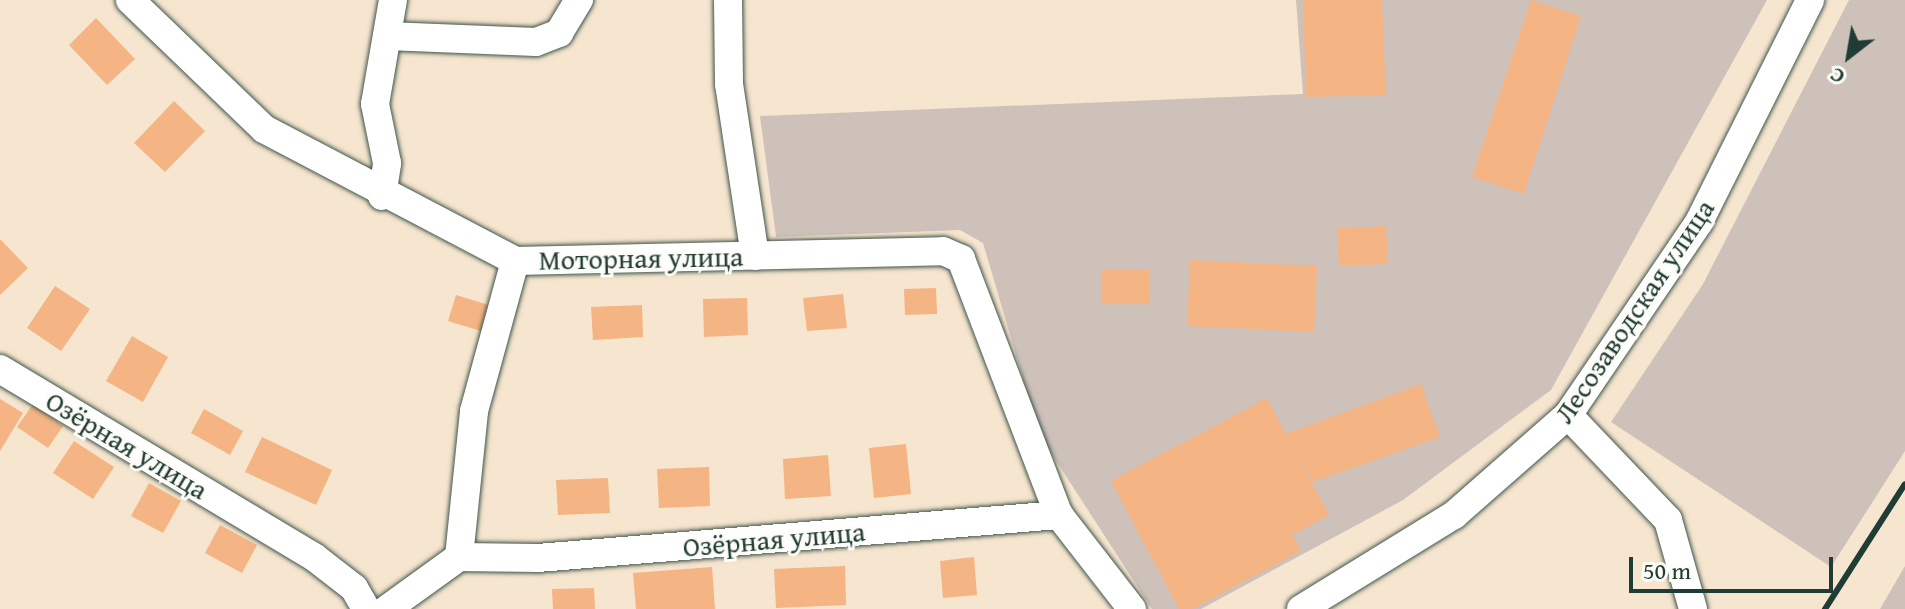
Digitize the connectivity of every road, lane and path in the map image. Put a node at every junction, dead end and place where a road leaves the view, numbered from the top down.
1 (130, 0) edge
2 (393, 0) edge
3 (579, 0) edge
4 (728, 0) edge
5 (1810, 0) edge
6 (387, 36) junction
7 (382, 196) junction
8 (755, 256) junction
9 (515, 261) junction
10 (0, 369) edge
11 (1568, 415) junction
12 (1059, 515) junction
13 (459, 557) junction
14 (366, 609) edge
15 (387, 609) edge
16 (1132, 609) edge
17 (1301, 609) edge
18 (1693, 609) edge

1 - 7 street, Моторная улица
2 - 6 street
3 - 6 street
4 - 8 street
5 - 11 street, Лесозаводская улица
6 - 7 street
7 - 9 street, Моторная улица
8 - 9 street, Моторная улица
8 - 12 street, Моторная улица
9 - 13 street
10 - 14 street, Озёрная улица
11 - 17 street, Лесозаводская улица
11 - 18 street
12 - 13 street, Озёрная улица
12 - 16 street
13 - 15 street

